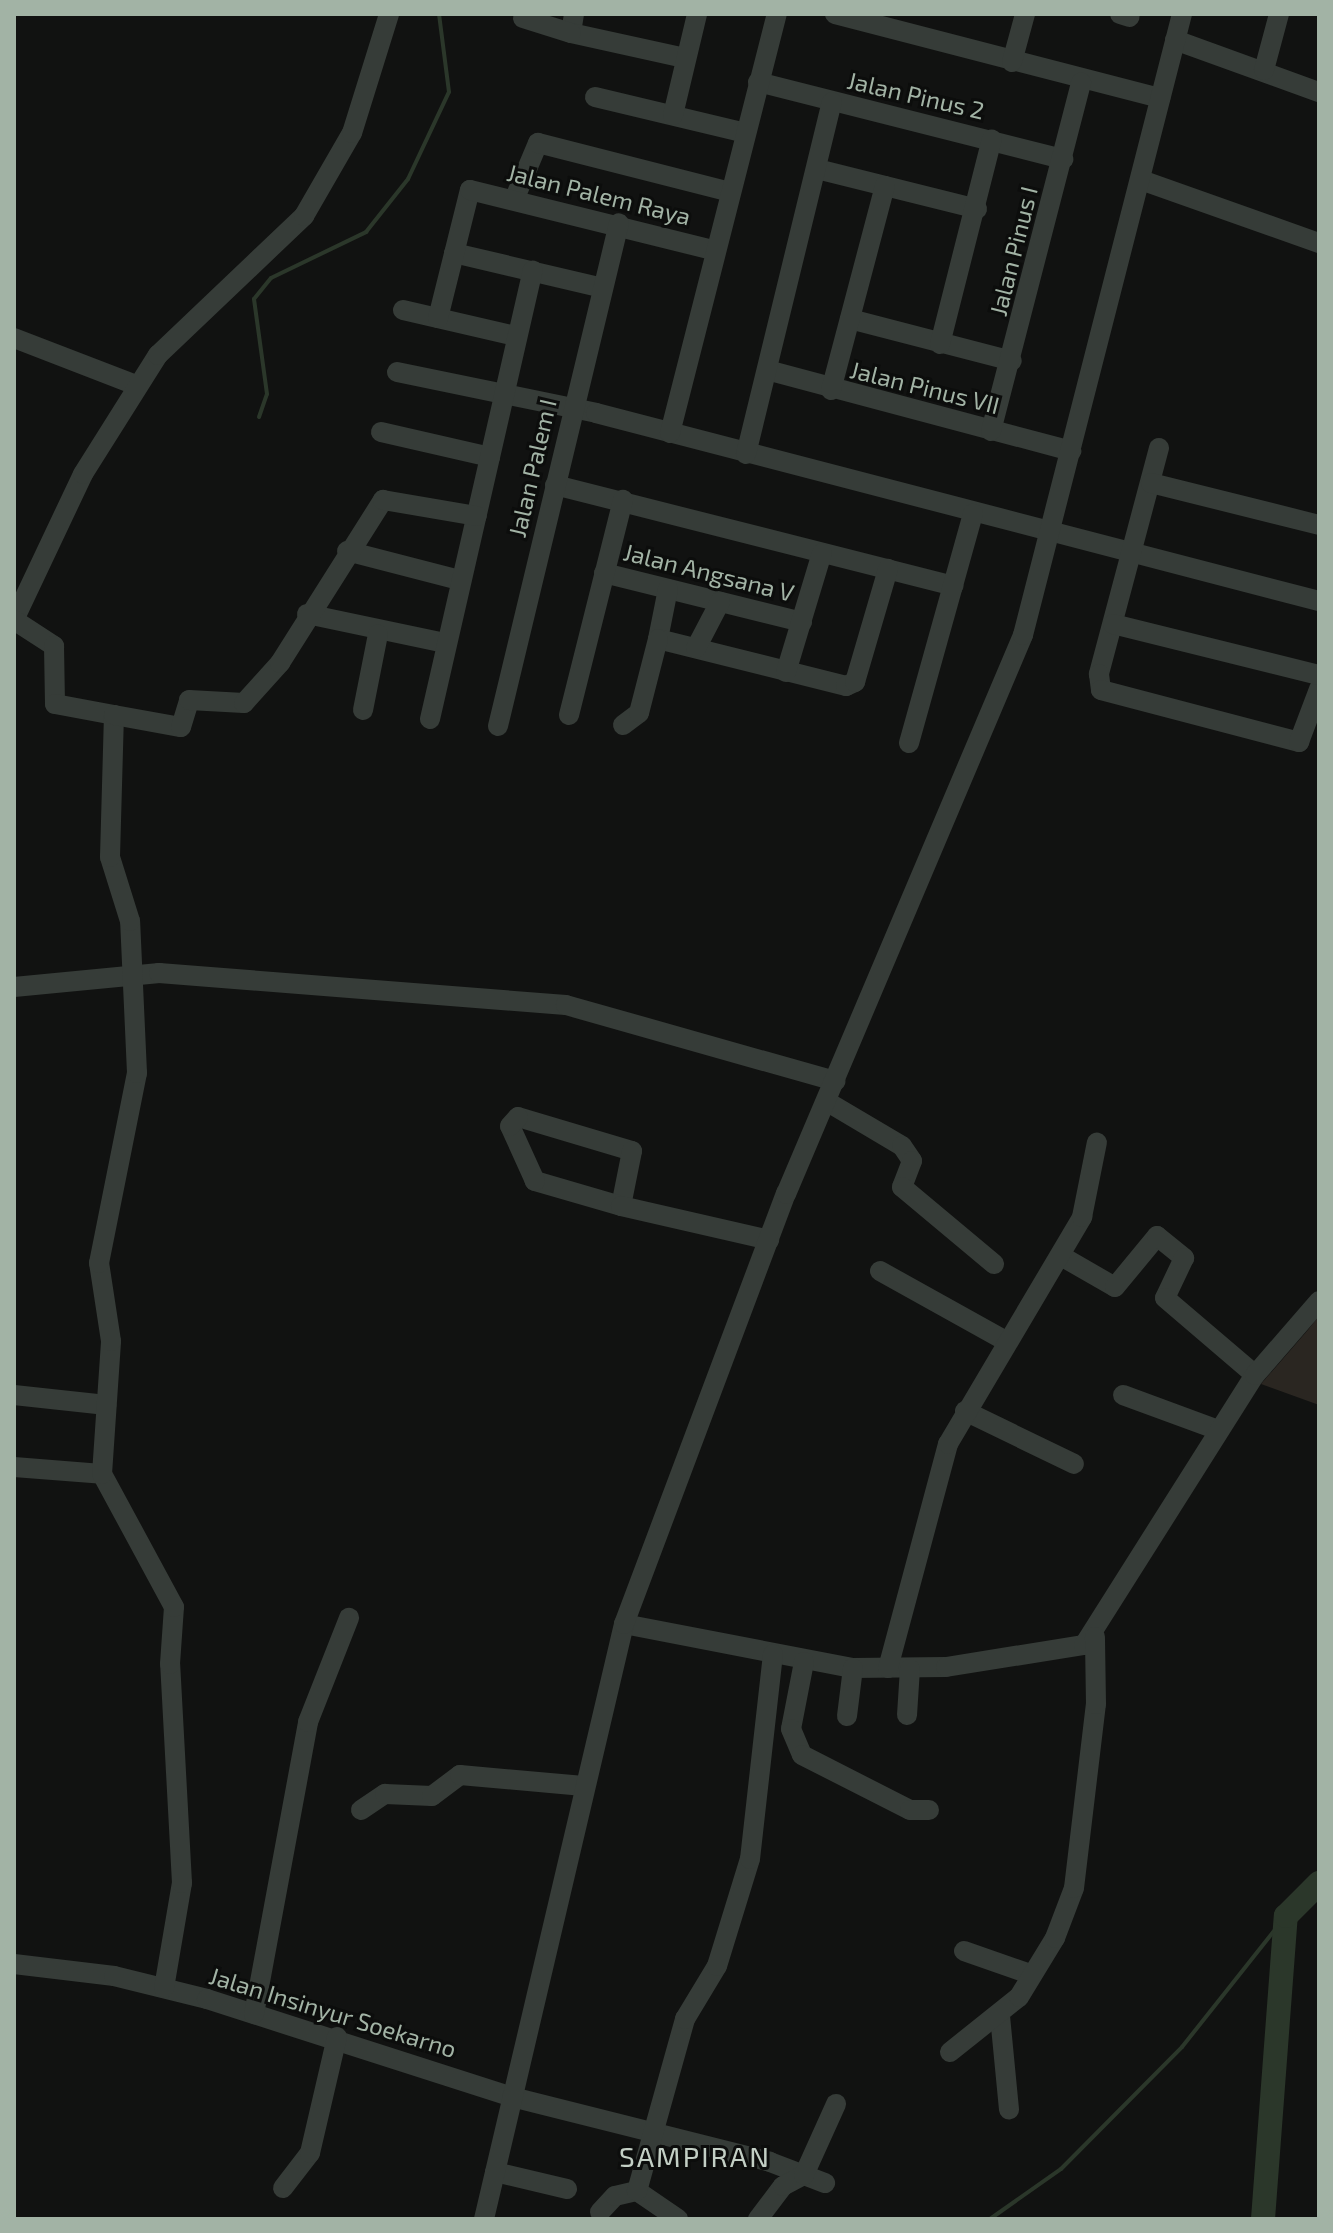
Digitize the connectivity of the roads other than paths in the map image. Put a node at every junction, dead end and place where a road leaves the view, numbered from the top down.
1 (389, 14) edge
2 (697, 14) edge
3 (777, 14) edge
4 (1025, 14) edge
5 (1182, 14) edge
6 (1279, 14) edge
7 (849, 16) edge
8 (523, 18) dead end
9 (572, 23) edge
10 (1175, 40) junction
11 (685, 58) junction
12 (1012, 62) junction
13 (1264, 70) junction
14 (758, 82) junction
15 (1081, 82) junction
16 (1319, 92) edge
17 (595, 97) dead end
18 (1160, 98) junction
19 (832, 102) junction
20 (673, 115) junction
21 (746, 133) junction
22 (992, 139) junction
23 (1063, 159) junction
24 (817, 169) junction
25 (1141, 180) junction
26 (885, 186) junction
27 (730, 192) junction
28 (514, 200) junction
29 (977, 209) junction
30 (619, 223) junction
31 (1319, 243) edge
32 (716, 251) junction
33 (454, 253) junction
34 (533, 271) junction
35 (603, 288) junction
36 (403, 310) dead end
37 (438, 318) junction
38 (850, 319) junction
39 (516, 336) junction
40 (14, 338) edge
41 (940, 344) junction
42 (1012, 361) junction
43 (767, 370) junction
44 (397, 372) dead end
45 (136, 385) junction
46 (831, 390) junction
47 (505, 395) junction
48 (573, 408) junction
49 (991, 431) junction
50 (381, 432) dead end
51 (670, 433) junction
52 (1159, 448) dead end
53 (1071, 451) junction
54 (746, 454) junction
55 (490, 457) junction
56 (1151, 483) junction
57 (555, 485) junction
58 (623, 500) junction
59 (973, 514) junction
60 (477, 516) junction
61 (1319, 525) edge
62 (1051, 533) junction
63 (347, 551) junction
64 (1129, 551) junction
65 (822, 553) junction
66 (888, 569) junction
67 (604, 573) junction
68 (459, 580) junction
69 (953, 586) junction
70 (668, 589) junction
71 (1319, 601) edge
72 (720, 602) junction
73 (307, 614) junction
74 (14, 620) edge
75 (802, 622) junction
76 (1113, 624) junction
77 (378, 634) junction
78 (658, 639) junction
79 (445, 643) junction
80 (696, 648) junction
81 (786, 672) junction
82 (1319, 675) edge
83 (1319, 689) edge
84 (363, 710) dead end
85 (114, 715) junction
86 (569, 715) dead end
87 (430, 719) dead end
88 (623, 725) dead end
89 (498, 726) dead end
90 (909, 743) dead end
91 (134, 976) junction
92 (14, 987) edge
93 (835, 1081) junction
94 (826, 1101) junction
95 (1097, 1142) dead end
96 (621, 1206) junction
97 (769, 1240) junction
98 (1061, 1256) junction
99 (994, 1264) dead end
100 (880, 1271) dead end
101 (1319, 1301) edge
102 (1006, 1341) junction
103 (1255, 1375) junction
104 (14, 1395) edge
105 (1123, 1395) dead end
106 (106, 1405) junction
107 (965, 1411) junction
108 (1218, 1430) junction
109 (1074, 1464) dead end
110 (14, 1467) edge
111 (102, 1474) junction
112 (349, 1618) dead end
113 (624, 1624) junction
114 (1095, 1637) junction
115 (773, 1654) junction
116 (804, 1662) junction
117 (853, 1668) junction
118 (888, 1668) junction
119 (910, 1669) junction
120 (907, 1715) dead end
121 (847, 1716) dead end
122 (584, 1786) junction
123 (361, 1810) dead end
124 (929, 1810) dead end
125 (964, 1951) dead end
126 (24, 1965) edge
127 (1030, 1974) junction
128 (164, 1988) junction
129 (254, 2014) junction
130 (1000, 2016) junction
131 (337, 2037) junction
132 (950, 2052) dead end
133 (512, 2097) junction
134 (836, 2104) dead end
135 (1009, 2110) dead end
136 (650, 2134) junction
137 (495, 2172) junction
138 (804, 2175) junction
139 (825, 2183) dead end
140 (283, 2188) dead end
141 (567, 2189) dead end
142 (637, 2191) junction
143 (600, 2212) dead end
144 (484, 2219) edge
145 (678, 2219) edge
146 (758, 2219) edge

1 - 45 street
2 - 11 street
3 - 14 street
4 - 12 street
5 - 10 street
6 - 13 street
7 - 12 street
8 - 9 street
9 - 11 street
10 - 13 street
10 - 18 street
11 - 20 street
12 - 15 street
13 - 16 street
14 - 19 street, Jalan Pinus 2
14 - 21 street
15 - 18 street
15 - 23 street, Jalan Pinus I
17 - 20 street
18 - 25 street
19 - 22 street, Jalan Pinus 2
19 - 24 street
20 - 21 street
21 - 27 street
22 - 23 street, Jalan Pinus 2
22 - 29 street
23 - 42 street, Jalan Pinus I
24 - 26 street
24 - 43 street
25 - 31 street
25 - 53 street
26 - 29 street
26 - 38 street
27 - 28 street
27 - 32 street
28 - 30 street, Jalan Palem Raya
28 - 33 street, Jalan Palem Raya
29 - 41 street
30 - 32 street, Jalan Palem Raya
30 - 35 street, Jalan Palem I
32 - 51 street
33 - 34 street
33 - 37 street
34 - 35 street
34 - 39 street
35 - 48 street, Jalan Palem I
36 - 37 street
37 - 39 street
38 - 41 street
38 - 46 street
39 - 47 street
40 - 45 street
41 - 42 street
42 - 49 street, Jalan Pinus I
43 - 46 street, Jalan Pinus VII
43 - 54 street
44 - 47 street
45 - 74 street
46 - 49 street, Jalan Pinus VII
47 - 48 street
47 - 55 street
48 - 51 street
48 - 57 street, Jalan Palem I
49 - 53 street, Jalan Pinus VII
50 - 55 street
51 - 54 street
52 - 56 street
53 - 62 street
54 - 59 street
55 - 60 street
56 - 61 street
56 - 64 street
57 - 58 street
57 - 89 street, Jalan Palem I
58 - 65 street
58 - 67 street
59 - 62 street
59 - 69 street
60 - 63 street
60 - 68 street
62 - 64 street
62 - 93 street
63 - 68 street
63 - 73 street
64 - 71 street
64 - 76 street
65 - 66 street
65 - 75 street
66 - 69 street
66 - 81 street
67 - 70 street, Jalan Angsana V
67 - 86 street
68 - 79 street
69 - 90 street
70 - 72 street, Jalan Angsana V
70 - 78 street
72 - 75 street, Jalan Angsana V
72 - 80 street
73 - 77 street
73 - 85 street
74 - 85 street
75 - 81 street
76 - 82 street
76 - 83 street
77 - 79 street
77 - 84 street
78 - 80 street
78 - 88 street
79 - 87 street
80 - 81 street
85 - 91 street
91 - 92 street
91 - 93 street
91 - 106 street
93 - 94 street
94 - 97 street
94 - 99 street
95 - 98 street
96 - 96 street
96 - 97 street
97 - 113 street
98 - 102 street
98 - 103 street
100 - 102 street
101 - 103 street
102 - 107 street
103 - 108 street
104 - 106 street
105 - 108 street
106 - 111 street
107 - 109 street
107 - 118 street
108 - 114 street
110 - 111 street
111 - 128 street
112 - 129 street
113 - 115 street
113 - 122 street
114 - 119 street
114 - 127 street
115 - 116 street
115 - 136 street
116 - 117 street
116 - 124 street
117 - 118 street
117 - 121 street
118 - 119 street
119 - 120 street
122 - 123 street
122 - 133 street
125 - 127 street
126 - 128 street, Jalan Insinyur Soekarno
127 - 130 street
128 - 129 street, Jalan Insinyur Soekarno
129 - 131 street, Jalan Insinyur Soekarno
130 - 132 street
130 - 135 street
131 - 133 street, Jalan Insinyur Soekarno
131 - 140 street
133 - 136 street, Jalan Insinyur Soekarno
133 - 137 street
134 - 138 street
136 - 138 street, Jalan Insinyur Soekarno
136 - 142 street
137 - 141 street
137 - 144 street
138 - 139 street, Jalan Insinyur Soekarno
138 - 146 street
142 - 143 street
142 - 145 street

